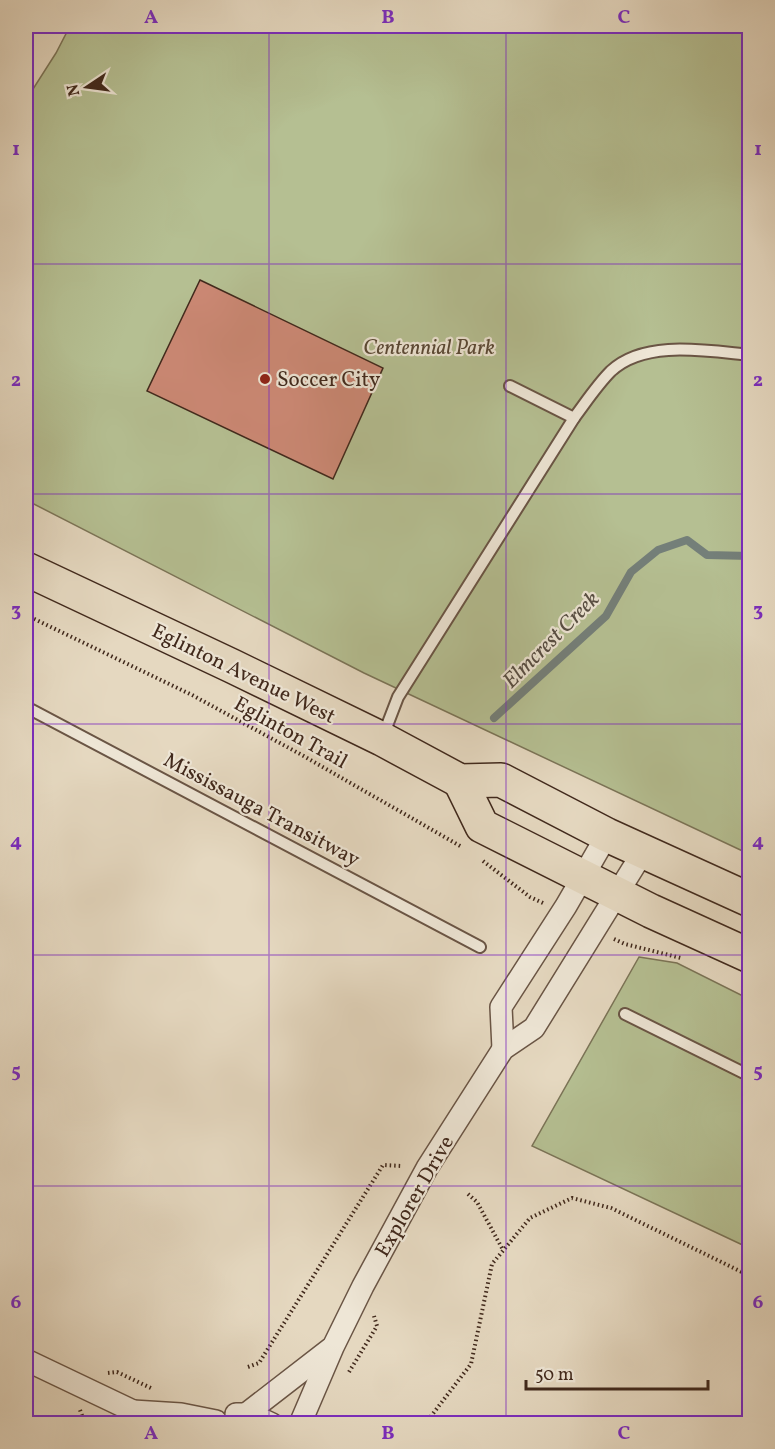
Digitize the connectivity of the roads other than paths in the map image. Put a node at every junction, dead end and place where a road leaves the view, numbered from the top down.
1 (750, 354) edge
2 (510, 386) dead end
3 (574, 418) junction
4 (26, 569) edge
5 (26, 706) edge
6 (382, 739) junction
7 (460, 781) junction
8 (607, 835) junction
9 (643, 852) junction
10 (583, 878) junction
11 (617, 894) junction
12 (750, 900) edge
13 (480, 947) dead end
14 (750, 956) edge
15 (625, 1014) dead end
16 (503, 1049) junction
17 (750, 1076) edge
18 (333, 1347) junction
19 (26, 1360) edge
20 (246, 1414) junction
21 (140, 1417) edge
22 (214, 1422) edge
23 (272, 1424) edge
24 (300, 1424) edge

1 - 3 lane
2 - 3 lane
3 - 6 lane
4 - 6 main road, Eglinton Avenue West
5 - 13 lane, Mississauga Transitway
6 - 7 main road, Eglinton Avenue West
7 - 8 main road, Eglinton Avenue West
7 - 10 main road
8 - 9 main road, Eglinton Avenue West
8 - 10 street
9 - 11 street, Explorer Drive
9 - 12 main road, Eglinton Avenue West
10 - 11 main road
10 - 16 street
11 - 14 main road
11 - 16 street, Explorer Drive
15 - 17 lane
16 - 18 street, Explorer Drive
18 - 20 street, Explorer Drive
18 - 24 street, Explorer Drive
19 - 21 street
20 - 22 street
20 - 23 street
21 - 22 street

